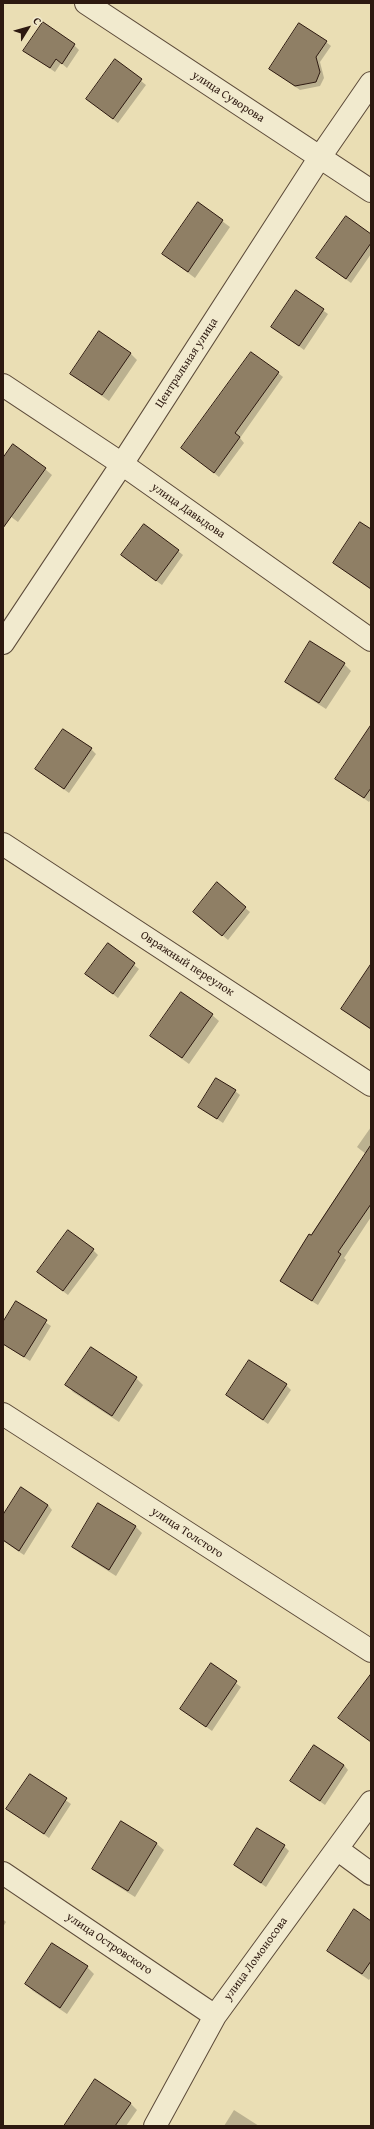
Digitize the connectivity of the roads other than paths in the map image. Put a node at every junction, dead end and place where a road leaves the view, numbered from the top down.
1 (86, 3) edge
2 (371, 83) edge
3 (320, 158) junction
4 (371, 191) edge
5 (3, 385) edge
6 (122, 464) junction
7 (371, 640) edge
8 (3, 643) edge
9 (3, 844) edge
10 (371, 1085) edge
11 (3, 1414) edge
12 (371, 1651) edge
13 (371, 1802) edge
14 (337, 1849) junction
15 (3, 1873) edge
16 (371, 1874) edge
17 (215, 2016) junction
18 (155, 2126) edge

1 - 3 street, улица Суворова
2 - 3 street, Центральная улица
3 - 4 street, улица Суворова
3 - 6 street, Центральная улица
5 - 6 street, улица Давыдова
6 - 7 street, улица Давыдова
6 - 8 street, Центральная улица
9 - 10 street, Овражный переулок
11 - 12 street, улица Толстого
13 - 14 street, улица Ломоносова
14 - 16 street
14 - 17 street, улица Ломоносова
15 - 17 street, улица Островского
17 - 18 street, улица Ломоносова

